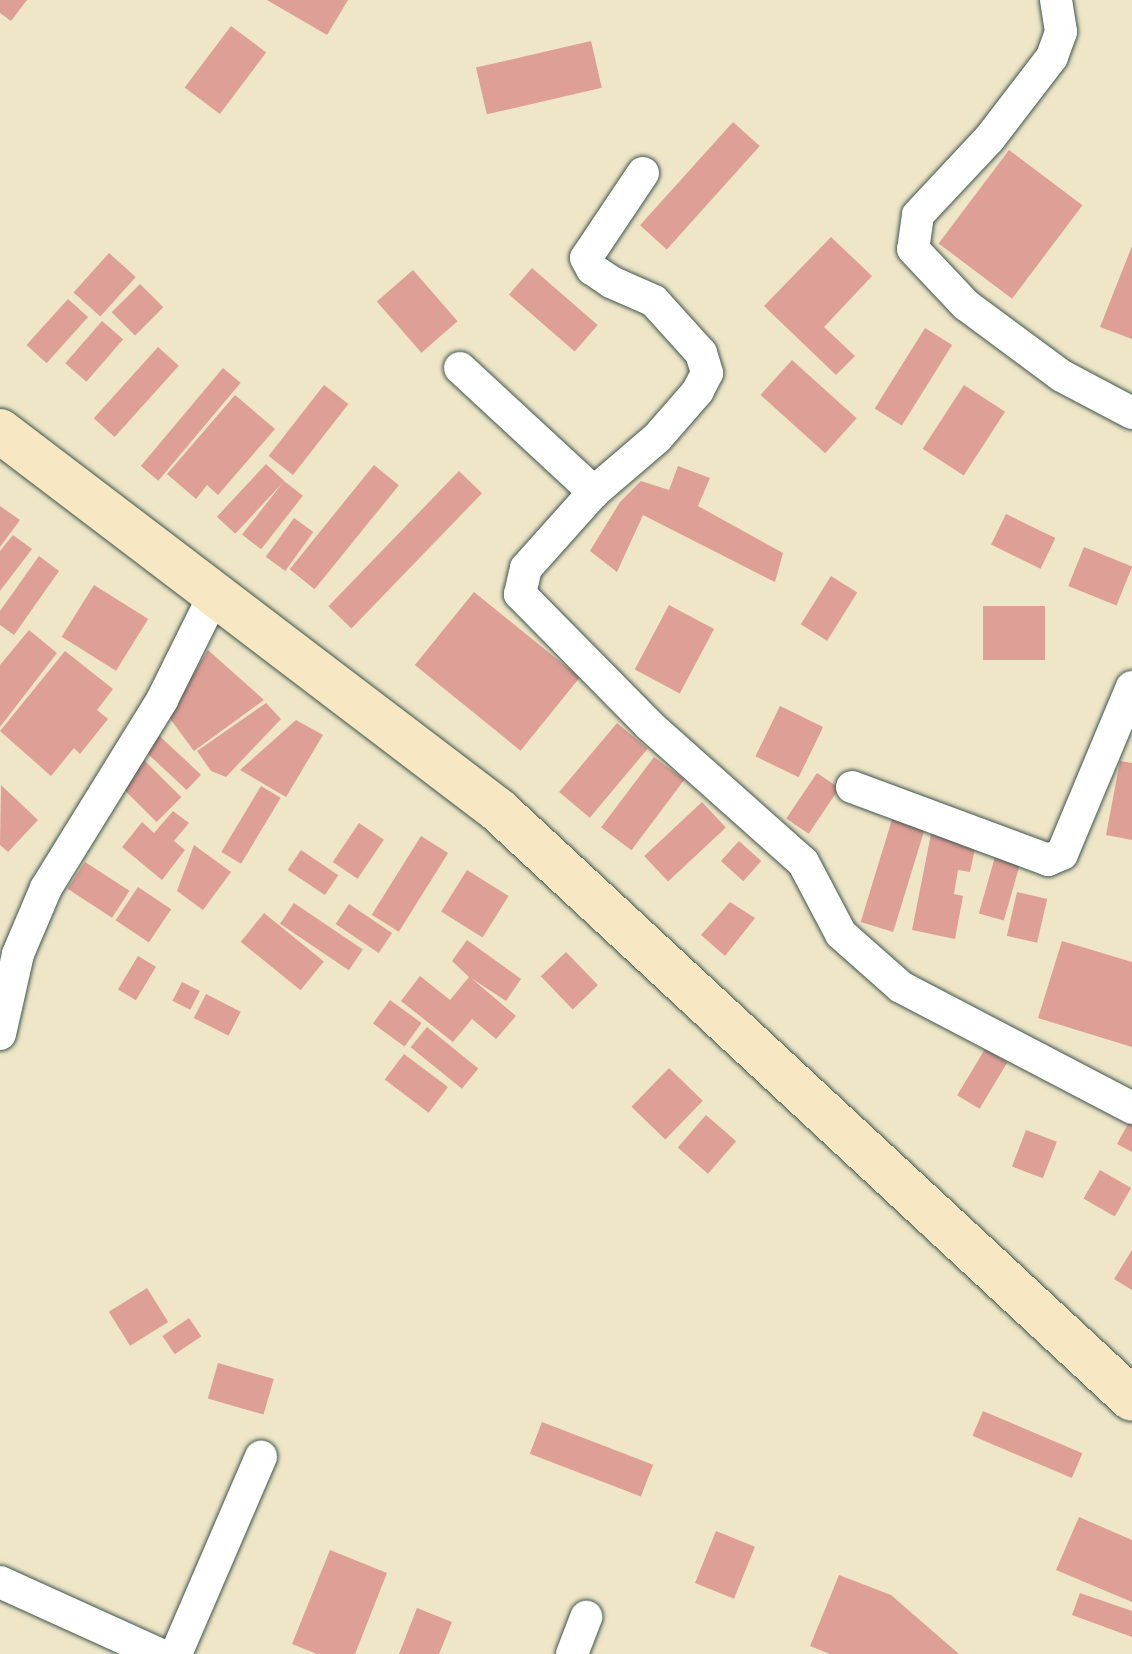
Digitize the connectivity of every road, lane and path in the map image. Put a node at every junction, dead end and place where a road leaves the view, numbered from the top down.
1 (1056, 0) edge
2 (643, 173) dead end
3 (460, 368) dead end
4 (1132, 413) edge
5 (0, 431) edge
6 (594, 492) junction
7 (215, 593) junction
8 (1132, 687) edge
9 (852, 787) dead end
10 (0, 1034) edge
11 (1132, 1108) edge
12 (1132, 1399) edge
13 (261, 1457) dead end
14 (0, 1582) edge
15 (586, 1617) dead end
16 (159, 1654) edge
17 (176, 1654) edge
18 (572, 1654) edge

1 - 4 street
2 - 6 street
3 - 6 street
5 - 7 street
6 - 11 street
7 - 10 street
7 - 12 street
8 - 9 street
13 - 17 street
14 - 16 street
15 - 18 street

